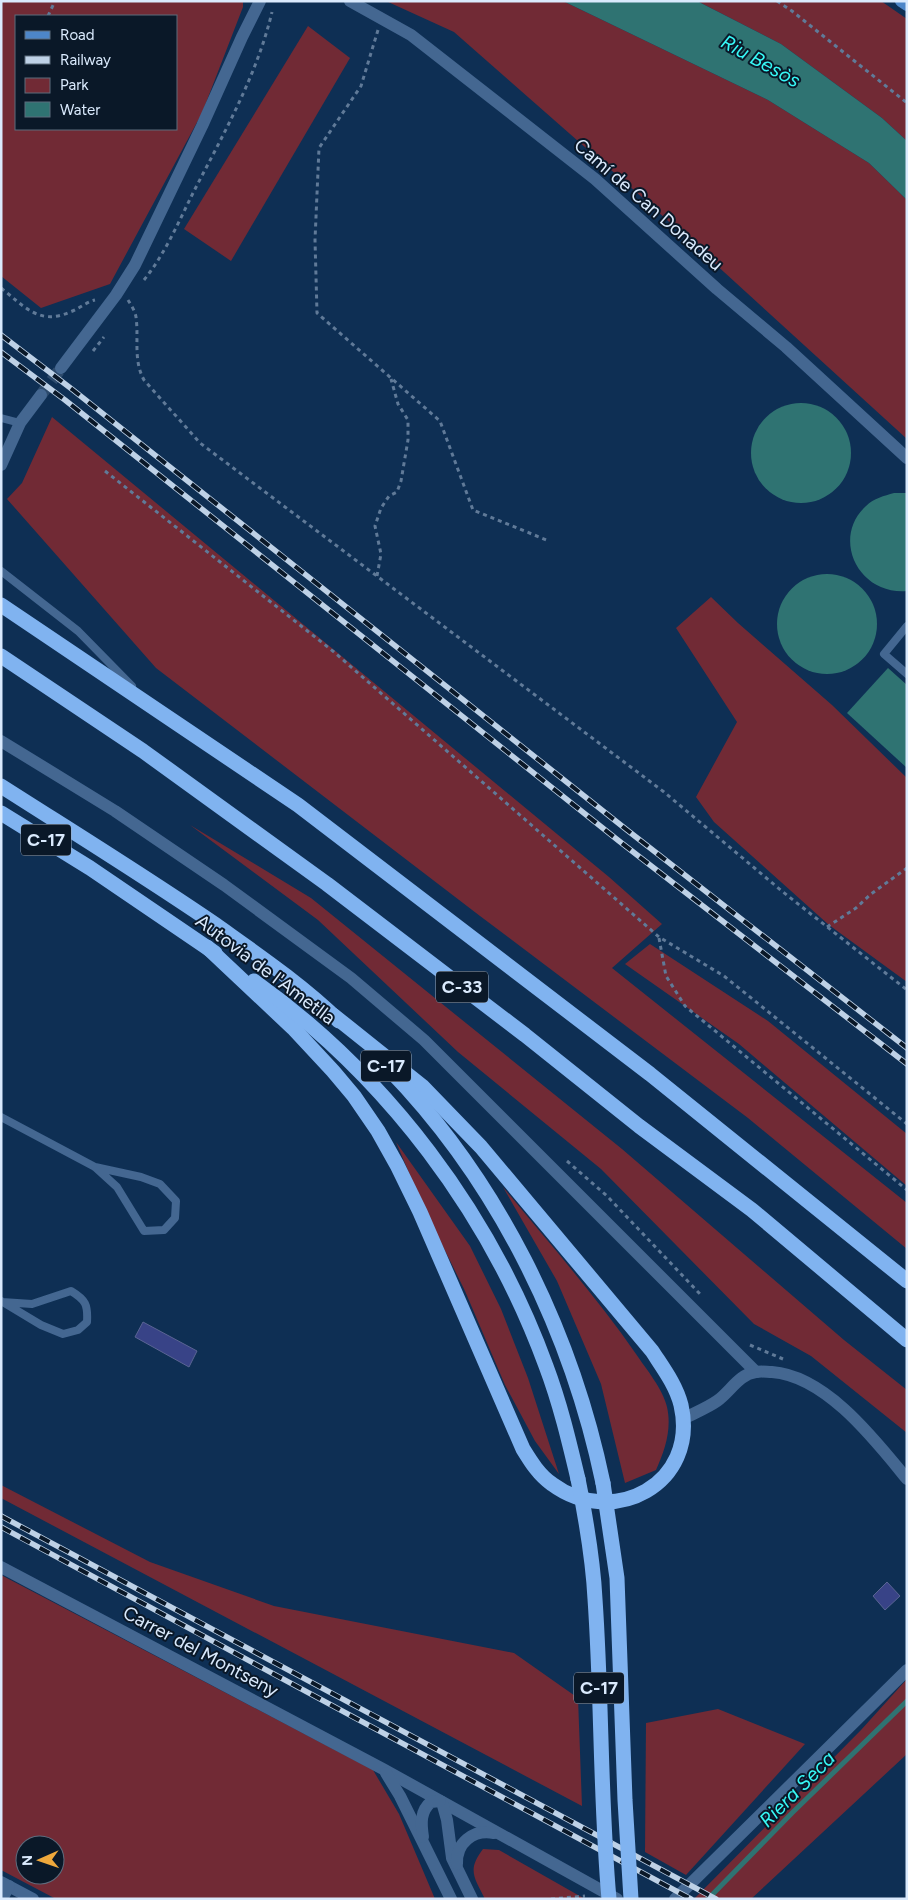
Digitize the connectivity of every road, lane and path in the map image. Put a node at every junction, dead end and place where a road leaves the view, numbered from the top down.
1 (55, 1) edge
2 (260, 1) edge
3 (350, 1) edge
4 (777, 1) edge
5 (901, 1) edge
6 (907, 5) edge
7 (272, 9) dead end
8 (48, 15) edge
9 (381, 18) junction
10 (907, 102) edge
11 (139, 286) dead end
12 (1, 288) edge
13 (133, 293) dead end
14 (122, 298) junction
15 (61, 368) tunnel mouth
16 (391, 378) junction
17 (41, 395) tunnel mouth
18 (1, 418) edge
19 (20, 423) junction
20 (907, 458) edge
21 (1, 465) edge
22 (105, 471) dead end
23 (549, 541) dead end
24 (1, 571) edge
25 (377, 576) junction
26 (1, 606) edge
27 (907, 626) edge
28 (1, 656) edge
29 (907, 674) edge
30 (149, 704) junction
31 (1, 741) edge
32 (1, 786) edge
33 (1, 812) edge
34 (907, 868) edge
35 (827, 927) junction
36 (659, 937) junction
37 (206, 947) junction
38 (907, 990) edge
39 (332, 1015) junction
40 (1, 1117) edge
41 (907, 1124) edge
42 (95, 1167) junction
43 (907, 1190) edge
44 (907, 1281) edge
45 (2, 1302) edge
46 (907, 1340) edge
47 (756, 1372) junction
48 (683, 1419) junction
49 (907, 1479) edge
50 (1, 1567) edge
51 (907, 1670) edge
52 (383, 1769) junction
53 (441, 1801) junction
54 (498, 1834) junction
55 (425, 1846) junction
56 (457, 1869) junction
57 (5, 1884) edge
58 (2, 1899) edge
59 (34, 1899) edge
60 (451, 1899) edge
61 (472, 1899) edge
62 (551, 1899) edge
63 (590, 1899) edge
64 (609, 1899) edge
65 (617, 1899) edge
66 (631, 1899) edge
67 (675, 1899) edge

1 - 8 path
2 - 14 street
3 - 9 street, Camí de Can Donadeu
4 - 10 path
5 - 6 street
7 - 11 path
9 - 16 path
9 - 20 street, Camí de Can Donadeu
12 - 14 path
13 - 14 path
14 - 15 street
14 - 25 path
16 - 23 path
16 - 25 path
17 - 19 street
18 - 19 lane
19 - 21 street
22 - 36 path
24 - 30 lane, C-33
25 - 35 path
26 - 30 highway, C-33
27 - 29 lane
28 - 46 highway, C-33
30 - 44 highway, C-33
31 - 47 street
32 - 39 highway, C-17
33 - 37 highway, Autovia de l'Ametlla / C-17
34 - 35 path
35 - 38 path
36 - 41 path
36 - 43 path
37 - 48 highway
37 - 64 highway, Autovia de l'Ametlla / C-17, bridge
39 - 48 highway
39 - 66 highway, C-17, bridge
40 - 42 lane
42 - 42 lane
45 - 45 lane
47 - 48 street
47 - 49 street
50 - 52 street, Carrer del Montseny
51 - 67 street
52 - 53 street, Carrer del Montseny
52 - 55 street, Carrer del Montseny
53 - 54 street, Carrer del Montseny
53 - 55 street, Carrer del Montseny
53 - 56 street
54 - 56 street
54 - 65 street, Carrer del Montseny
55 - 60 street, Carrer del Montseny
56 - 61 street
57 - 58 street
57 - 59 street
62 - 63 path

